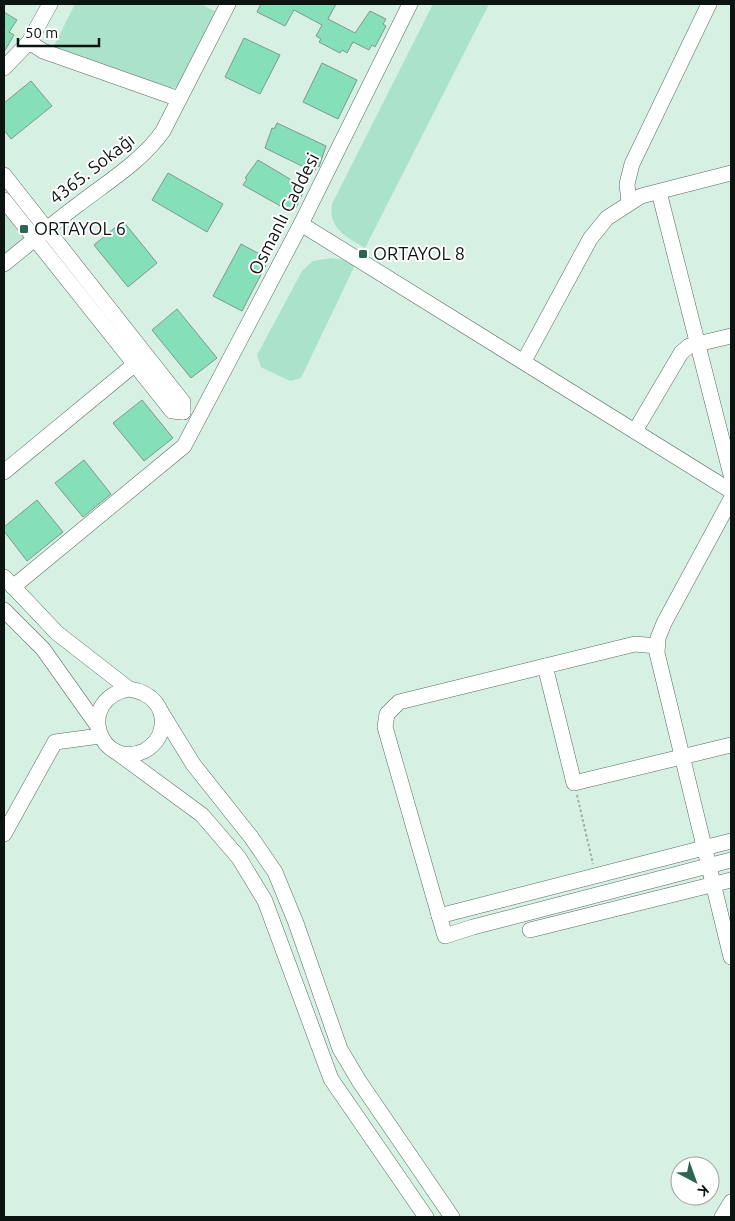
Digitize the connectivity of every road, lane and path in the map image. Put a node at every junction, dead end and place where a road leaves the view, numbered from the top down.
1 (50, 4) edge
2 (410, 4) edge
3 (708, 4) edge
4 (223, 5) edge
5 (29, 42) junction
6 (4, 68) edge
7 (179, 99) junction
8 (731, 173) edge
9 (4, 175) edge
10 (659, 192) junction
11 (4, 200) edge
12 (629, 202) junction
13 (301, 224) junction
14 (40, 234) junction
15 (4, 264) edge
16 (731, 336) edge
17 (698, 344) junction
18 (524, 361) junction
19 (135, 364) junction
20 (183, 412) junction
21 (197, 424) junction
22 (635, 431) junction
23 (4, 472) edge
24 (731, 475) edge
25 (731, 491) edge
26 (731, 499) edge
27 (8, 582) edge
28 (4, 610) edge
29 (657, 646) junction
30 (545, 666) junction
31 (129, 689) junction
32 (161, 712) junction
33 (99, 730) junction
34 (731, 744) edge
35 (115, 751) junction
36 (681, 757) junction
37 (574, 784) junction
38 (4, 834) edge
39 (731, 841) edge
40 (704, 848) junction
41 (731, 860) edge
42 (708, 866) junction
43 (596, 876) junction
44 (731, 880) edge
45 (713, 885) junction
46 (601, 893) junction
47 (607, 911) junction
48 (439, 916) junction
49 (530, 930) dead end
50 (731, 957) edge
51 (731, 1202) edge
52 (426, 1217) edge
53 (452, 1217) edge
54 (722, 1217) edge

1 - 5 street
2 - 13 street, Osmanlı Caddesi
3 - 12 street
4 - 7 street, 4365. Sokağı
5 - 6 street
5 - 7 street
7 - 14 street, 4365. Sokağı
8 - 10 street
9 - 14 street
10 - 12 street
10 - 17 street
11 - 14 street
12 - 18 street
13 - 18 street
13 - 21 street, Osmanlı Caddesi
14 - 15 street, 4365. Sokağı
14 - 19 street
14 - 20 street
16 - 17 street
17 - 22 street
17 - 24 street
18 - 22 street
19 - 20 street
19 - 23 street
20 - 21 street
21 - 27 street, Osmanlı Caddesi
22 - 25 street
26 - 29 street
27 - 31 street
28 - 33 street
29 - 30 street
29 - 36 street
30 - 37 street
30 - 48 street
31 - 32 street
31 - 33 street
32 - 35 street
32 - 53 street
33 - 35 street
33 - 38 street
34 - 36 street
35 - 52 street
36 - 37 street
36 - 40 street
37 - 43 path
39 - 40 street
40 - 42 street
40 - 43 street
41 - 42 street
42 - 45 street
42 - 46 street
43 - 46 street
43 - 48 street
44 - 45 street
45 - 47 street
45 - 50 street
46 - 47 street
46 - 48 street
47 - 49 street
51 - 54 street

